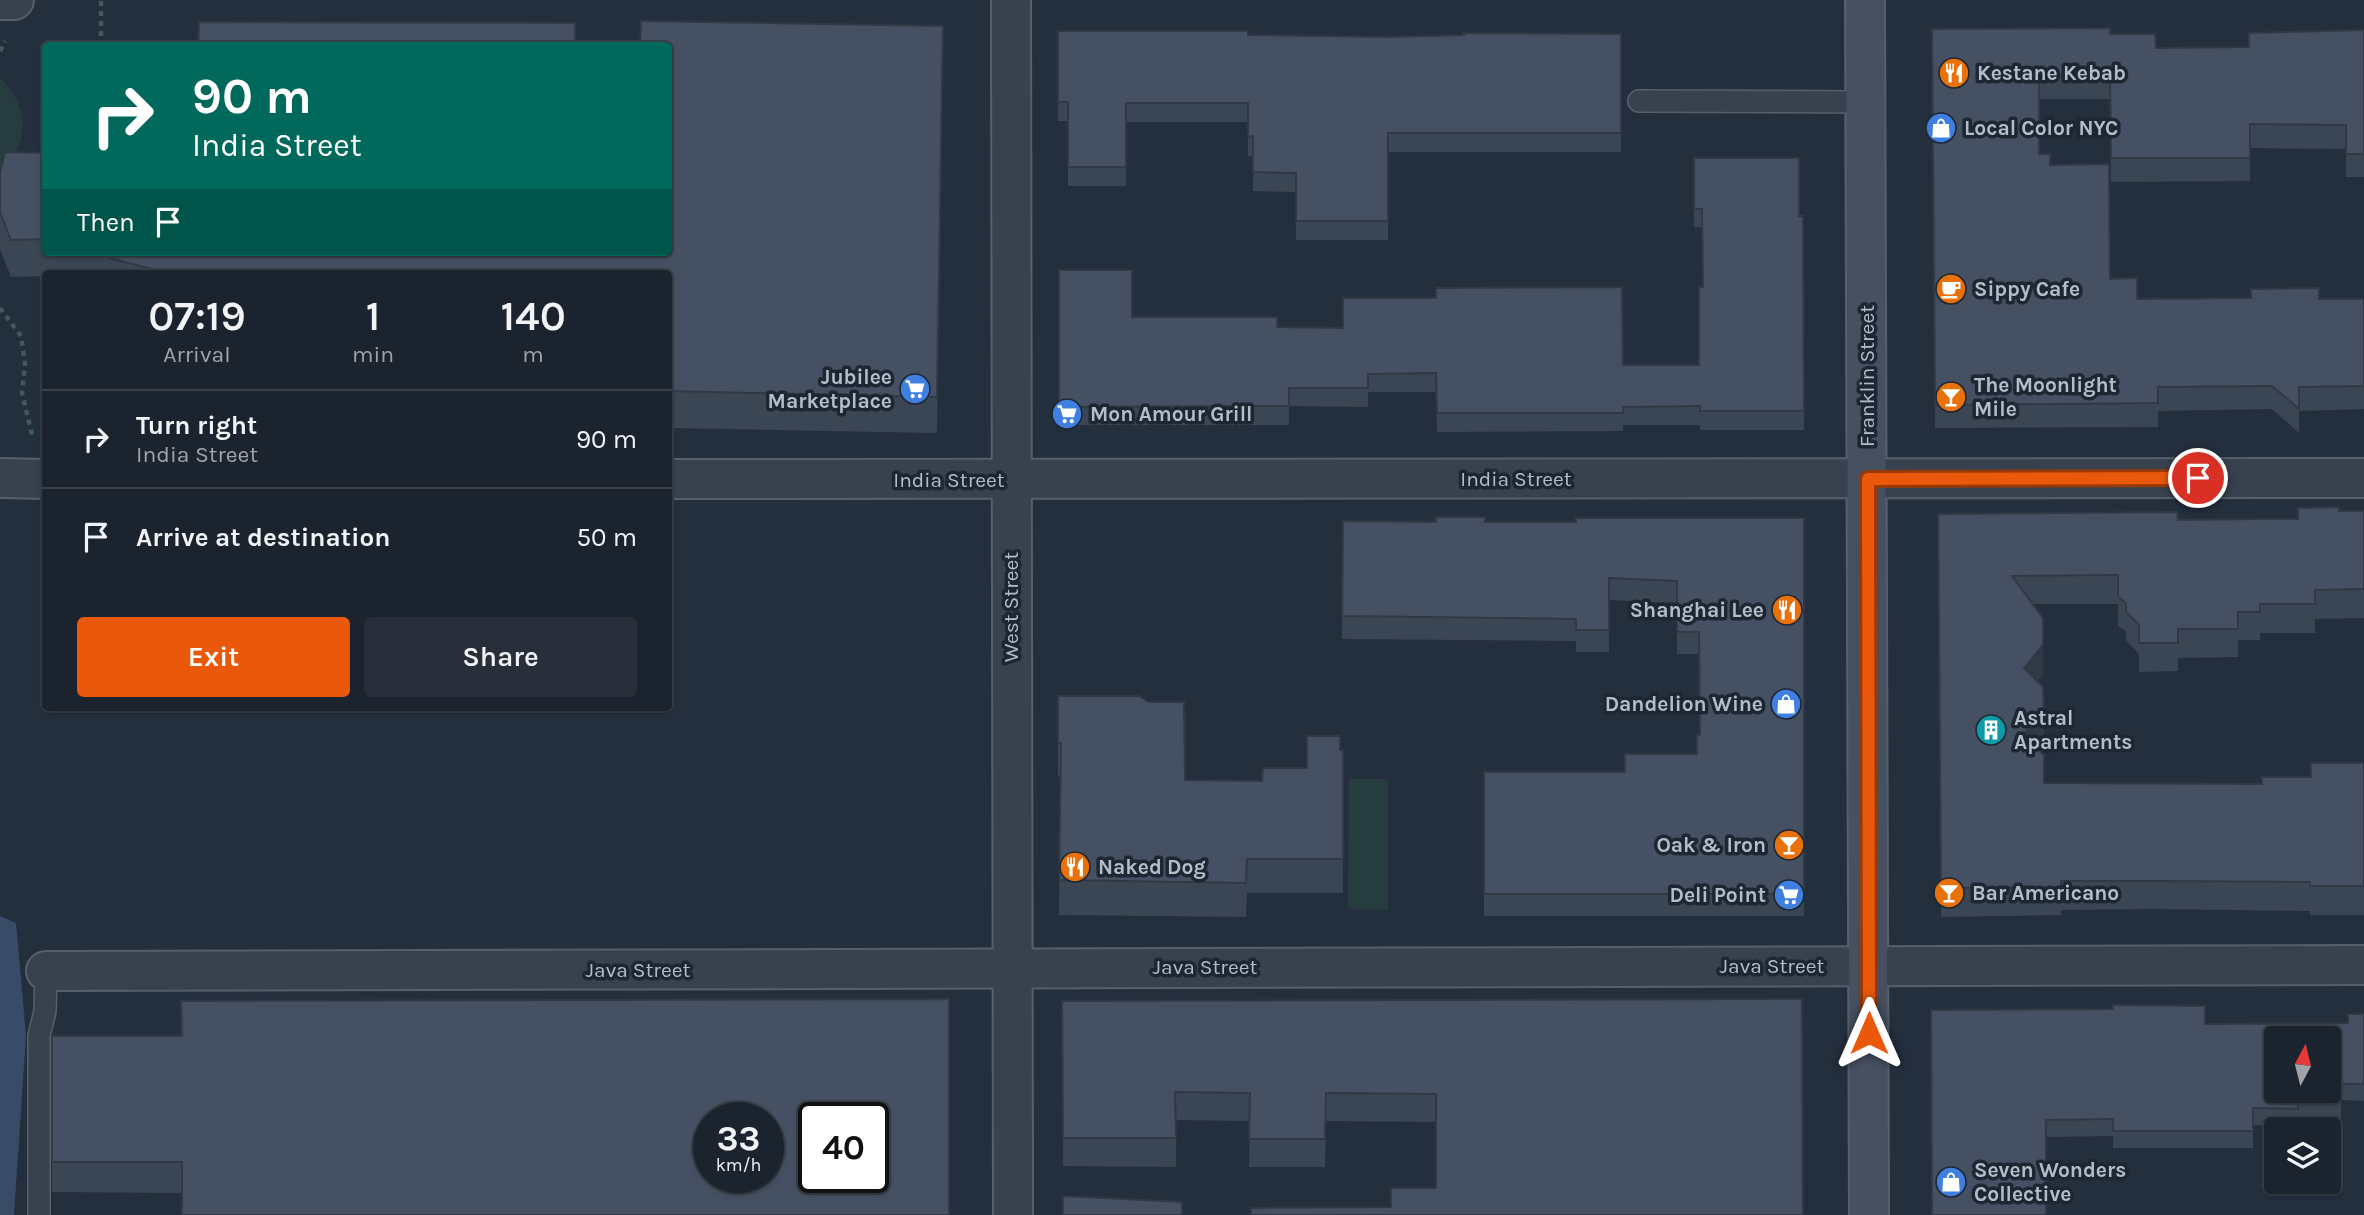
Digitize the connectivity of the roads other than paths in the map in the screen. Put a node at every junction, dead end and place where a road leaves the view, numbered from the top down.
1 (0, 0) edge
2 (14, 0) edge
3 (1010, 0) edge
4 (1865, 0) edge
5 (1639, 101) dead end
6 (1865, 102) junction
7 (2, 478) dead end
8 (2364, 478) edge
9 (42, 479) edge
10 (672, 479) edge
11 (1868, 479) junction
12 (1010, 480) junction
13 (2364, 965) edge
14 (1869, 966) junction
15 (1012, 969) junction
16 (46, 971) joint
17 (39, 1215) edge
18 (1013, 1215) edge
19 (1869, 1215) edge

1 - 2 street
3 - 12 street, West Street
4 - 6 street, Franklin Street
5 - 6 lane
6 - 11 street, Franklin Street
7 - 9 street
8 - 11 street, India Street
10 - 12 street, India Street
11 - 12 street, India Street
11 - 14 street, Franklin Street
12 - 15 street, West Street
13 - 14 street, Java Street
14 - 15 street, Java Street
14 - 19 street, Franklin Street
15 - 16 street, Java Street
15 - 18 street, West Street
16 - 17 lane

